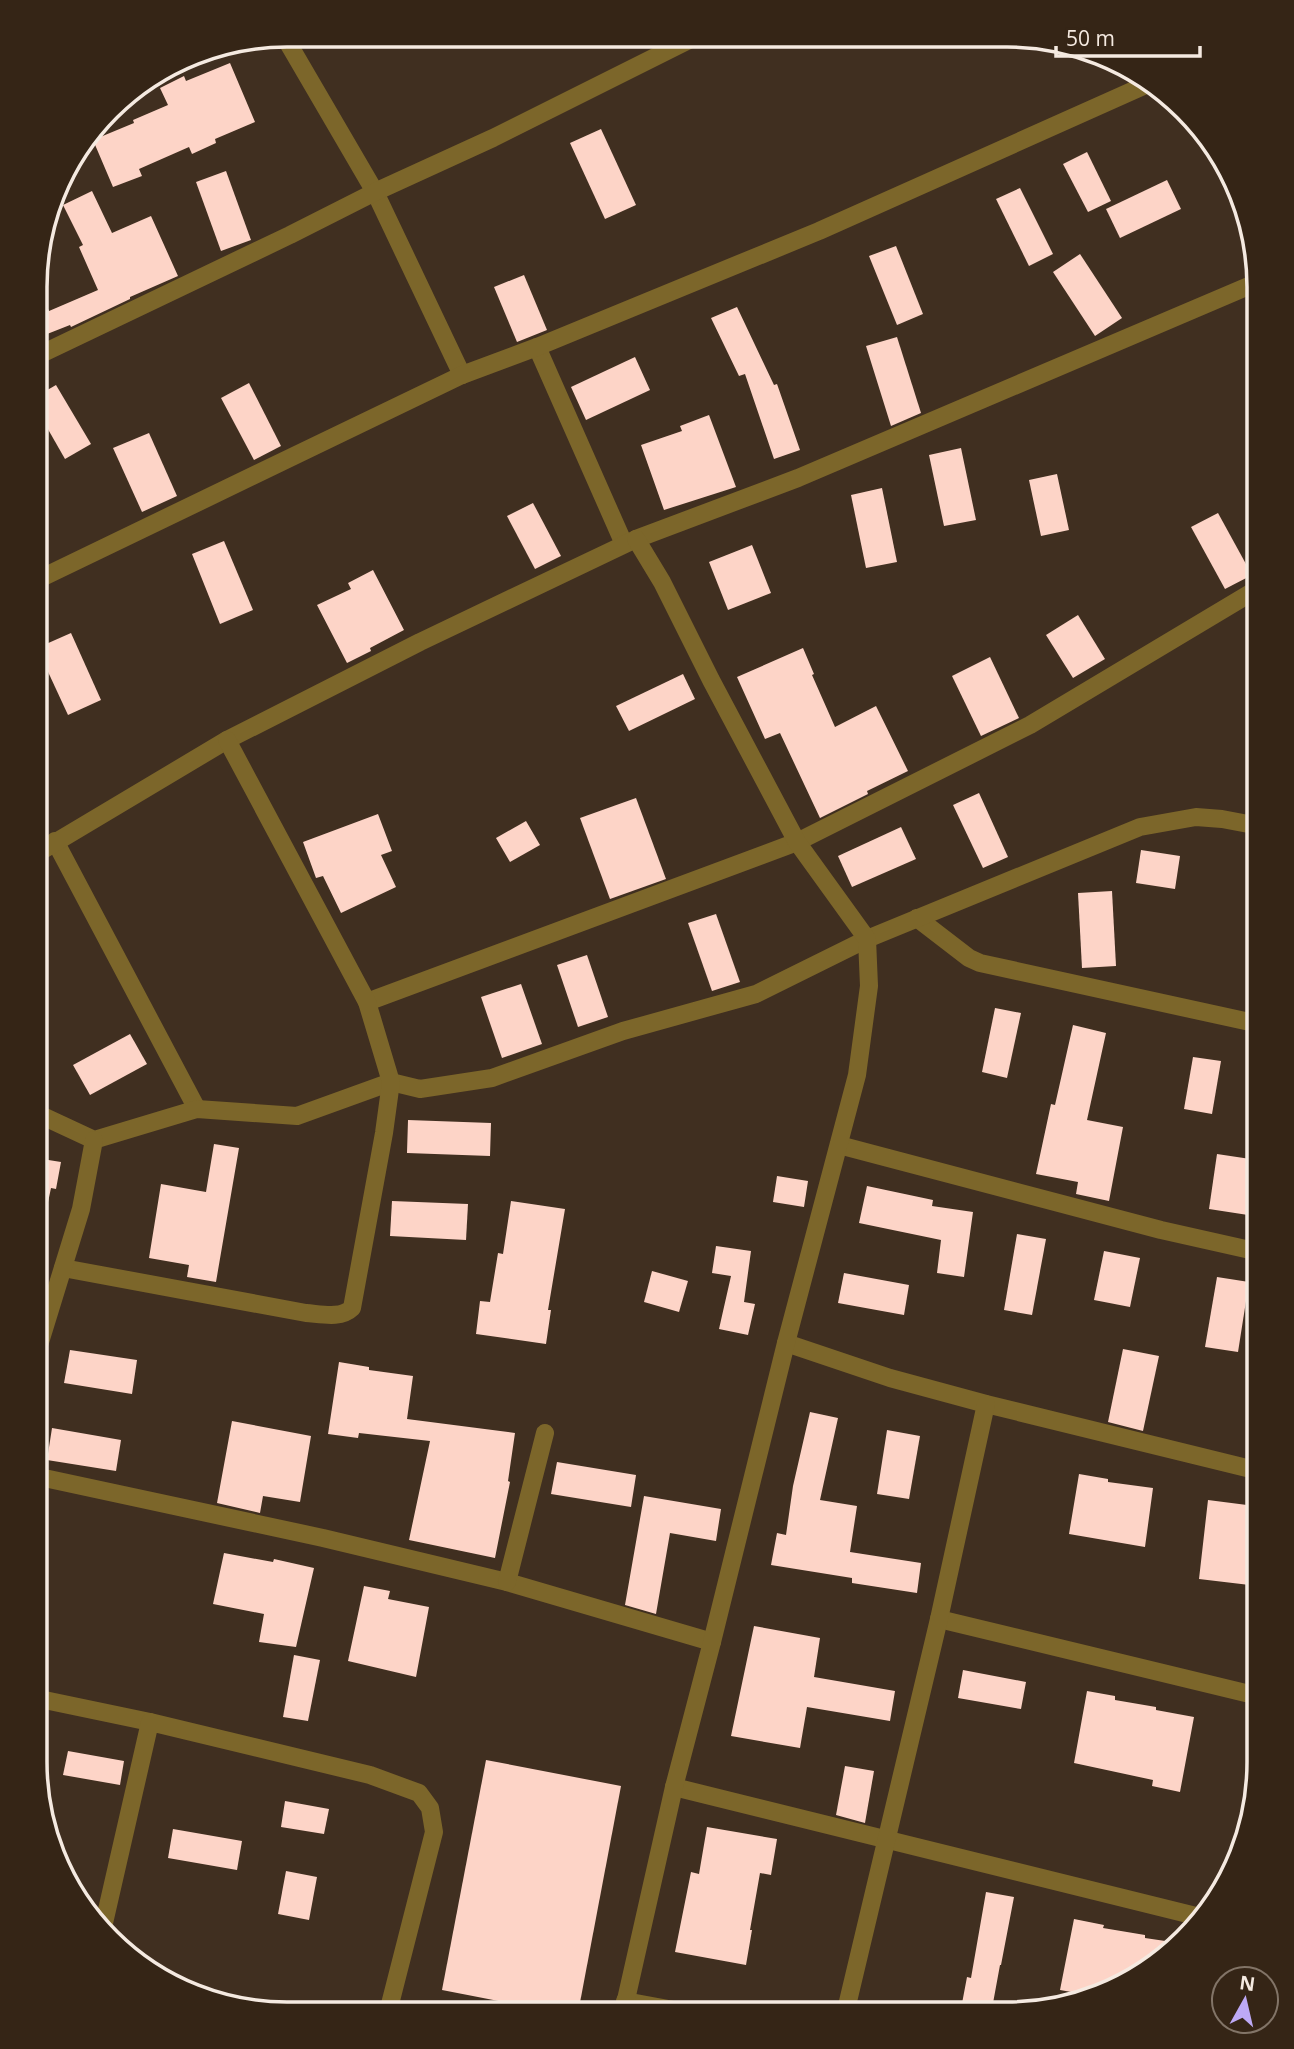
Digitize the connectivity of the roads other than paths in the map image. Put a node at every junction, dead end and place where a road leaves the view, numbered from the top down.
1 (290, 47) edge
2 (675, 47) edge
3 (1140, 88) edge
4 (375, 192) junction
5 (1247, 287) edge
6 (537, 347) junction
7 (47, 351) edge
8 (462, 375) junction
9 (630, 541) junction
10 (47, 575) edge
11 (1247, 595) edge
12 (227, 740) junction
13 (1247, 824) edge
14 (55, 841) junction
15 (797, 842) junction
16 (47, 846) edge
17 (916, 918) junction
18 (867, 939) junction
19 (366, 1002) junction
20 (1247, 1021) edge
21 (391, 1082) junction
22 (197, 1109) junction
23 (47, 1118) edge
24 (94, 1140) junction
25 (839, 1145) junction
26 (1246, 1249) edge
27 (64, 1268) junction
28 (47, 1321) edge
29 (786, 1343) junction
30 (986, 1404) junction
31 (545, 1433) dead end
32 (1246, 1468) edge
33 (47, 1479) edge
34 (508, 1582) junction
35 (939, 1619) junction
36 (712, 1642) junction
37 (1246, 1693) edge
38 (47, 1701) edge
39 (150, 1722) junction
40 (674, 1787) junction
41 (887, 1839) junction
42 (1192, 1914) edge
43 (105, 1917) edge
44 (391, 2002) edge
45 (625, 2002) edge
46 (848, 2002) edge

1 - 4 street
2 - 4 street
3 - 6 street
4 - 7 street
4 - 8 street
5 - 9 street
6 - 8 street
6 - 9 street
8 - 10 street
9 - 12 street
9 - 15 street
11 - 15 street
12 - 14 street
12 - 19 street
13 - 17 street
14 - 16 street
14 - 22 street
15 - 18 street
15 - 19 street
17 - 18 street
17 - 20 street
18 - 21 street
18 - 25 street
19 - 21 street
21 - 22 street
21 - 27 street
22 - 24 street
23 - 24 street
24 - 27 street
25 - 26 street
25 - 29 street
27 - 28 street
29 - 30 street
29 - 36 street
30 - 32 street
30 - 35 street
31 - 34 street
33 - 34 street
34 - 36 street
35 - 37 street
35 - 41 street
36 - 40 street
38 - 39 street
39 - 43 street
39 - 44 street
40 - 41 street
40 - 45 street
41 - 42 street
41 - 46 street

